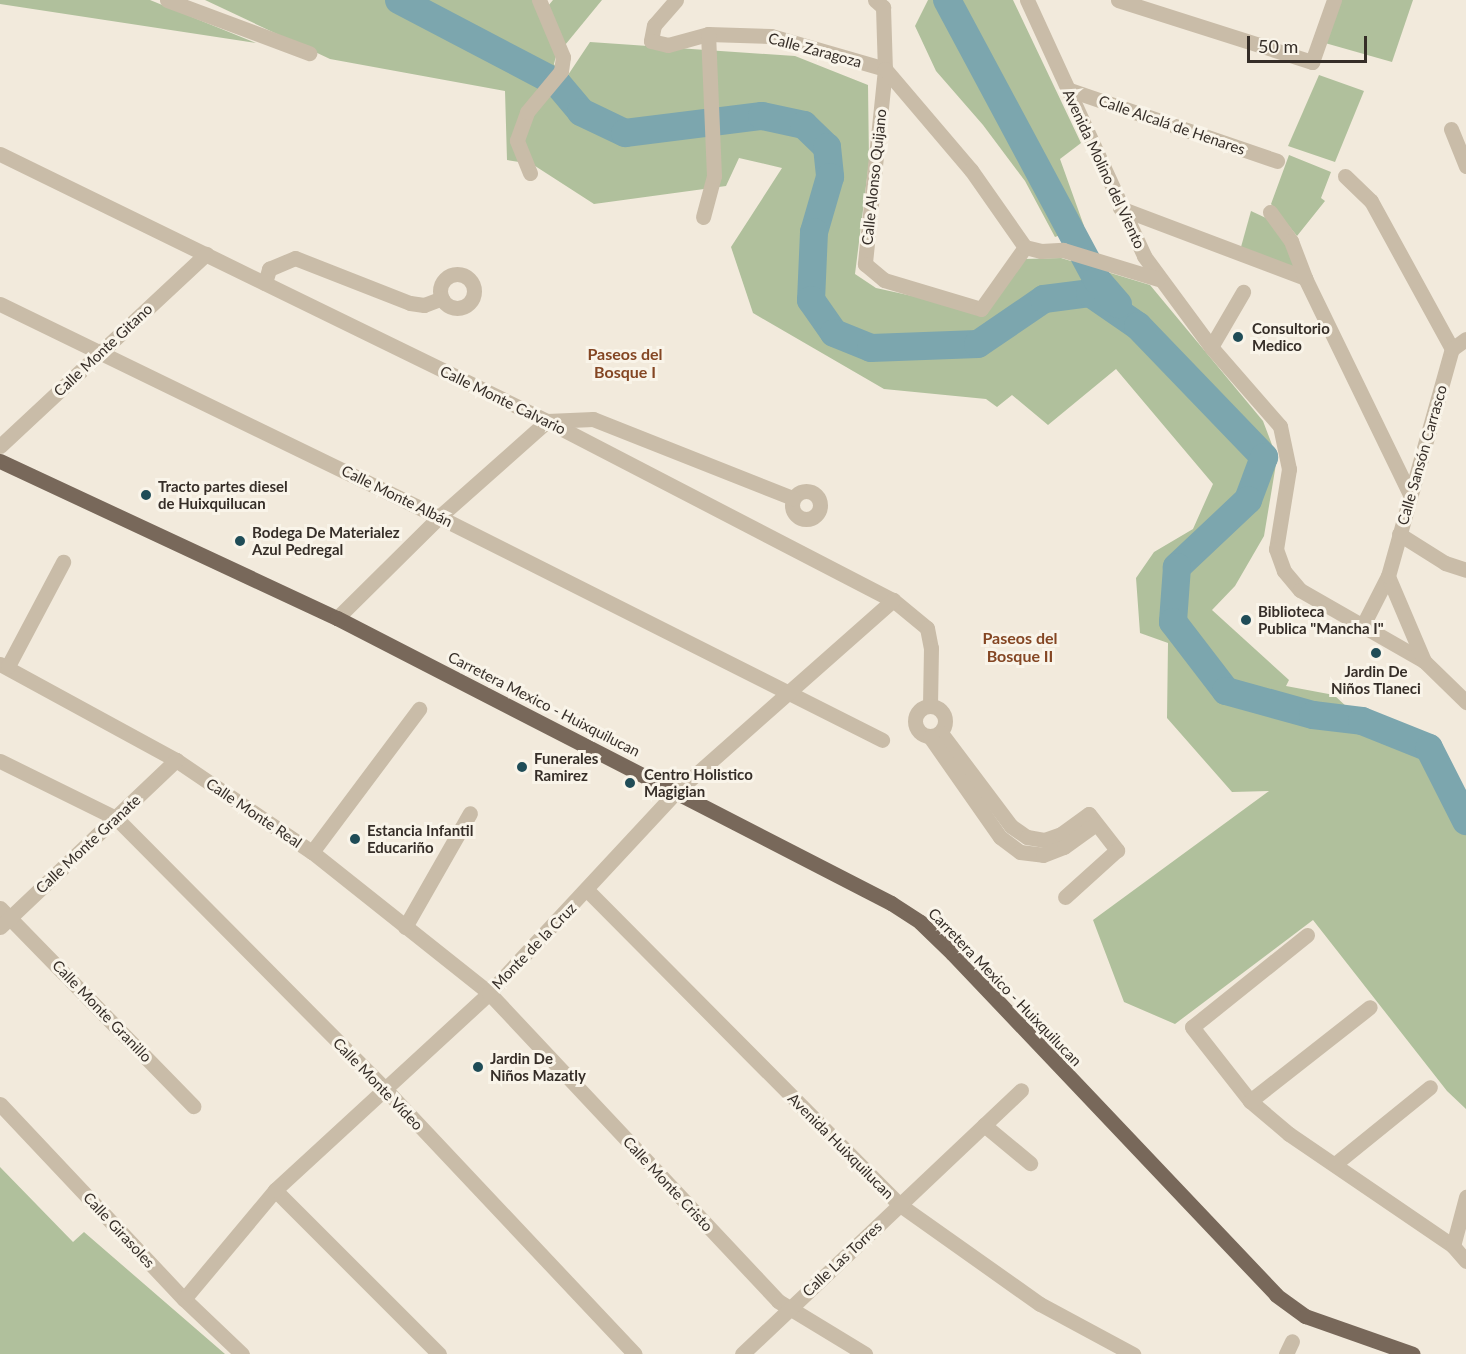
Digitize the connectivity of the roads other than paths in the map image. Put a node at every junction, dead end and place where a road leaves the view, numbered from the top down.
1 (167, 0) edge
2 (539, 0) edge
3 (676, 0) edge
4 (876, 0) edge
5 (1027, 0) edge
6 (1118, 0) edge
7 (1334, 0) edge
8 (708, 34) junction
9 (309, 53) dead end
10 (885, 69) junction
11 (1067, 89) junction
12 (1451, 129) dead end
13 (0, 154) edge
14 (1277, 161) dead end
15 (1466, 166) edge
16 (530, 174) dead end
17 (1345, 176) dead end
18 (1120, 208) junction
19 (1270, 212) dead end
20 (703, 217) dead end
21 (1024, 247) junction
22 (206, 254) junction
23 (1305, 278) junction
24 (1158, 279) junction
25 (265, 283) junction
26 (1243, 292) dead end
27 (442, 298) dead end
28 (0, 304) edge
29 (1466, 339) edge
30 (1211, 347) junction
31 (1452, 349) junction
32 (102, 352) junction
33 (547, 421) junction
34 (0, 446) edge
35 (0, 461) edge
36 (1410, 494) junction
37 (793, 498) dead end
38 (439, 517) junction
39 (1399, 534) junction
40 (63, 562) dead end
41 (1466, 570) edge
42 (1388, 576) junction
43 (893, 600) junction
44 (338, 618) junction
45 (1363, 625) junction
46 (1424, 661) junction
47 (4, 665) edge
48 (792, 692) junction
49 (1466, 702) edge
50 (930, 706) junction
51 (419, 709) dead end
52 (935, 735) junction
53 (882, 740) dead end
54 (176, 760) junction
55 (0, 761) edge
56 (676, 792) junction
57 (470, 813) dead end
58 (116, 818) junction
59 (312, 852) junction
60 (588, 890) junction
61 (1065, 897) dead end
62 (6, 912) edge
63 (0, 927) edge
64 (405, 927) junction
65 (1307, 935) dead end
66 (489, 993) junction
67 (1370, 1007) dead end
68 (1430, 1087) dead end
69 (385, 1089) junction
70 (1021, 1090) dead end
71 (1250, 1101) junction
72 (0, 1104) edge
73 (193, 1106) dead end
74 (984, 1125) junction
75 (1030, 1164) dead end
76 (1335, 1164) junction
77 (275, 1190) junction
78 (1466, 1197) edge
79 (900, 1205) junction
80 (1453, 1246) junction
81 (1466, 1261) edge
82 (184, 1299) junction
83 (790, 1308) junction
84 (242, 1354) edge
85 (439, 1354) edge
86 (635, 1354) edge
87 (742, 1354) edge
88 (865, 1354) edge
89 (1133, 1354) edge
90 (1413, 1354) edge

1 - 9 street
2 - 16 street
3 - 8 street, Calle Zaragoza
4 - 10 street, Calle Alonso Quijano
5 - 11 street, Avenida Molino del Viento
6 - 7 street
8 - 10 street, Calle Zaragoza
8 - 20 street
10 - 21 street
10 - 21 street, Calle Alonso Quijano
11 - 14 street, Calle Alcalá de Henares
11 - 18 street, Avenida Molino del Viento
12 - 15 street
13 - 22 street, Calle Monte Calvario
17 - 31 street
18 - 23 street
18 - 24 street, Avenida Molino del Viento
19 - 23 street
21 - 24 street
22 - 25 street, Calle Monte Calvario
22 - 32 street, Calle Monte Gitano
23 - 36 street
24 - 30 street, Avenida Molino del Viento
25 - 27 street
25 - 33 street, Calle Monte Calvario
26 - 30 street
28 - 32 street, Calle Monte Albán
29 - 31 street
30 - 45 street, Avenida Molino del Viento
31 - 36 street, Calle Sansón Carrasco
32 - 34 street, Calle Monte Gitano
32 - 38 street, Calle Monte Albán
33 - 37 street
33 - 38 street
33 - 43 street, Calle Monte Calvario
35 - 44 main road, Carretera Mexico - Huixquilucan
36 - 39 street, Calle Sansón Carrasco
38 - 44 street
38 - 48 street, Calle Monte Albán
39 - 41 street
39 - 42 street, Calle Sansón Carrasco
40 - 47 street
42 - 45 street, Calle Sansón Carrasco
42 - 46 street
43 - 48 street, Monte de la Cruz
43 - 50 street, Calle Monte Calvario
44 - 56 main road, Carretera Mexico - Huixquilucan
45 - 46 street, Avenida Molino del Viento
46 - 49 street, Avenida Molino del Viento
47 - 54 street, Calle Monte Real
48 - 53 street, Calle Monte Albán
48 - 56 street, Monte de la Cruz
50 - 52 street, Calle Monte Calvario
50 - 52 street
51 - 59 street
52 - 61 street
54 - 58 street, Calle Monte Granate
54 - 59 street, Calle Monte Real
55 - 58 street, Calle Monte Vídeo
56 - 60 street, Monte de la Cruz
56 - 90 main road, Carretera Mexico - Huixquilucan
57 - 64 street
58 - 62 street, Calle Monte Granate
58 - 69 street, Calle Monte Vídeo
59 - 64 street, Calle Monte Real
60 - 66 street, Monte de la Cruz
60 - 79 street, Avenida Huixquilucan
62 - 63 street, Calle Monte Granate
62 - 73 street, Calle Monte Granillo
64 - 66 street, Calle Monte Real
65 - 71 street
66 - 69 street, Monte de la Cruz
66 - 83 street, Calle Monte Cristo
67 - 71 street
68 - 76 street
69 - 77 street, Monte de la Cruz
69 - 86 street, Calle Monte Vídeo
70 - 74 street, Calle Las Torres
71 - 76 street
72 - 82 street, Calle Girasoles
74 - 75 street
74 - 79 street, Calle Las Torres
76 - 80 street
77 - 82 street, Monte de la Cruz
77 - 85 street
78 - 80 street
79 - 83 street, Calle Las Torres
79 - 89 street, Avenida Huixquilucan
80 - 81 street
82 - 84 street, Calle Girasoles
83 - 87 street, Calle Las Torres
83 - 88 street, Calle Monte Cristo

